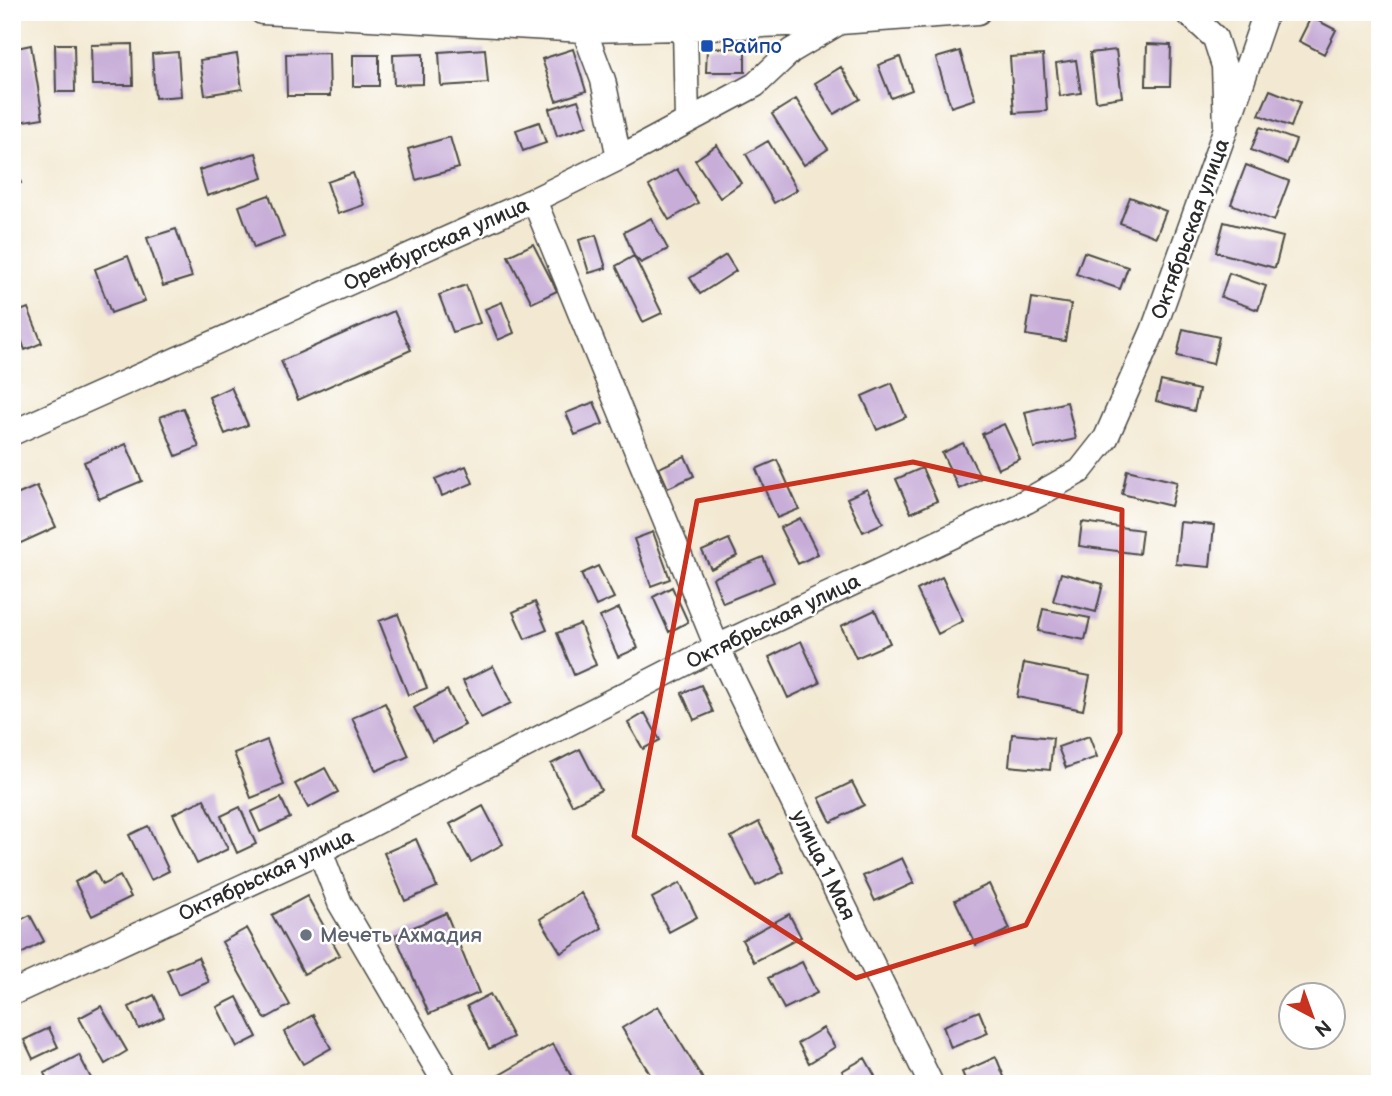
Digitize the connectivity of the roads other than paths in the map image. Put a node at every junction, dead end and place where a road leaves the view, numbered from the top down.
1 (262, 12) edge
2 (978, 12) edge
3 (1187, 12) edge
4 (1266, 12) edge
5 (447, 17) edge
6 (840, 22) junction
7 (685, 28) junction
8 (584, 30) junction
9 (687, 121) junction
10 (1226, 128) junction
11 (619, 158) junction
12 (534, 200) junction
13 (12, 433) edge
14 (716, 647) junction
15 (320, 851) junction
16 (12, 993) edge
17 (446, 1084) edge
18 (931, 1084) edge

1 - 5 street
2 - 6 street
3 - 10 street, Октябрьская улица
4 - 10 street
5 - 8 street
6 - 7 street
6 - 9 street, Оренбургская улица
7 - 8 street
7 - 9 street
8 - 11 street
9 - 11 street, Оренбургская улица
10 - 14 street, Октябрьская улица
11 - 12 street, Оренбургская улица
12 - 13 street, Оренбургская улица
12 - 14 street, улица 1 Мая
14 - 15 street, Октябрьская улица
14 - 18 street, улица 1 Мая
15 - 16 street, Октябрьская улица
15 - 17 street

